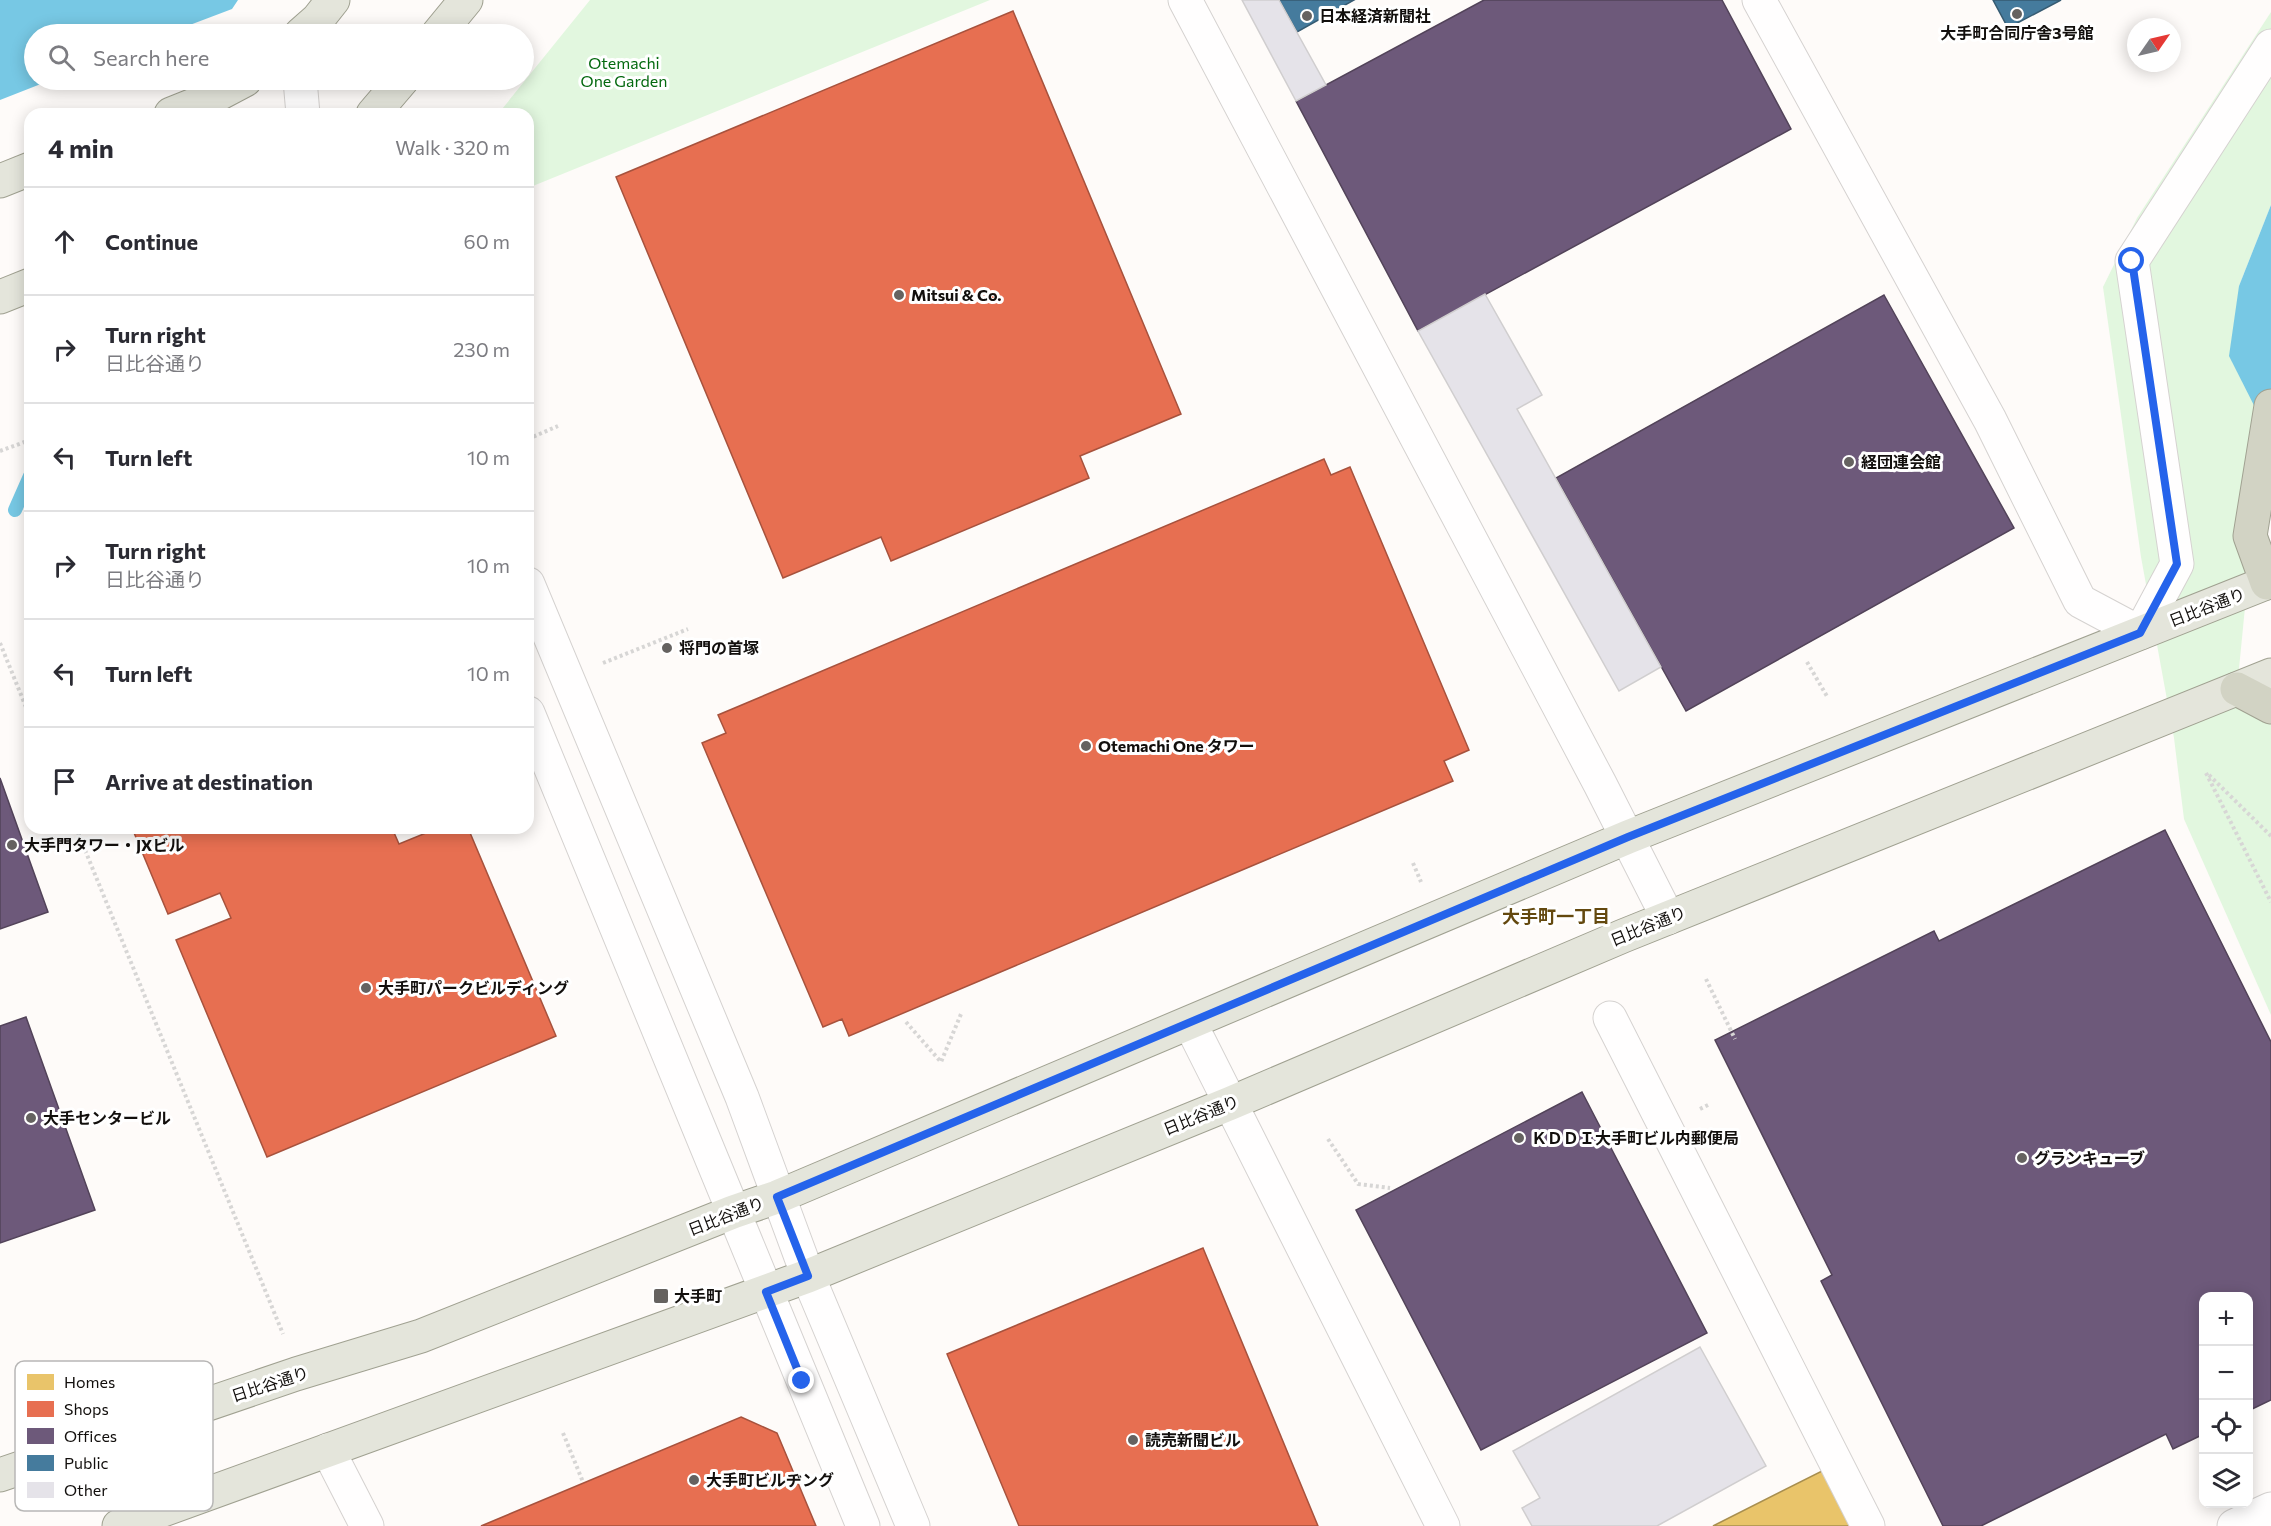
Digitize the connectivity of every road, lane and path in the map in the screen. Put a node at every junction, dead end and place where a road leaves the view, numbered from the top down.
1 (466, 0) edge
2 (1185, 0) edge
3 (1759, 0) edge
4 (446, 24) edge
5 (2271, 46) edge
6 (226, 90) edge
7 (301, 90) edge
8 (394, 90) edge
9 (187, 108) edge
10 (302, 108) edge
11 (380, 108) edge
12 (24, 171) edge
13 (0, 181) edge
14 (24, 287) edge
15 (0, 297) edge
16 (2271, 405) edge
17 (558, 426) dead end
18 (534, 436) edge
19 (24, 442) edge
20 (0, 451) edge
21 (2269, 582) edge
22 (534, 598) edge
23 (688, 629) dead end
24 (2140, 633) junction
25 (0, 643) edge
26 (1807, 662) dead end
27 (603, 663) dead end
28 (2271, 675) edge
29 (2236, 689) junction
30 (1828, 698) dead end
31 (24, 702) edge
32 (2271, 707) edge
33 (534, 728) edge
34 (78, 834) edge
35 (2271, 836) edge
36 (1628, 837) junction
37 (1413, 863) dead end
38 (1413, 888) dead end
39 (2271, 902) edge
40 (1668, 918) junction
41 (1706, 979) dead end
42 (961, 1014) dead end
43 (1610, 1018) dead end
44 (906, 1022) dead end
45 (1190, 1023) junction
46 (1736, 1040) dead end
47 (1231, 1103) junction
48 (1328, 1139) dead end
49 (1390, 1188) dead end
50 (777, 1197) junction
51 (733, 1212) junction
52 (808, 1276) junction
53 (766, 1292) junction
54 (283, 1334) dead end
55 (213, 1403) edge
56 (563, 1433) dead end
57 (328, 1450) junction
58 (15, 1470) edge
59 (0, 1475) edge
60 (583, 1482) dead end
61 (213, 1492) edge
62 (2271, 1509) edge
63 (160, 1511) edge
64 (119, 1526) edge
65 (367, 1526) edge
66 (863, 1526) edge
67 (913, 1526) edge
68 (1443, 1526) edge
69 (1868, 1526) edge
70 (2234, 1526) edge

1 - 4 main road
2 - 36 street
3 - 24 street
5 - 24 street
6 - 9 main road
7 - 10 street
8 - 11 main road
12 - 13 main road
14 - 15 main road
16 - 21 highway
17 - 18 path
19 - 20 path
21 - 24 main road, 日比谷通り
22 - 50 street
23 - 27 path
24 - 36 main road, 日比谷通り
25 - 31 path
26 - 30 path
28 - 29 main road, 日比谷通り
29 - 32 highway
29 - 40 main road, 日比谷通り
33 - 51 street
34 - 54 path
35 - 39 path
36 - 40 street
36 - 45 main road, 日比谷通り
37 - 38 path
40 - 47 main road, 日比谷通り
41 - 46 path
42 - 44 path
43 - 69 street
45 - 47 street
45 - 50 main road, 日比谷通り
47 - 52 main road, 日比谷通り
47 - 68 street
48 - 49 path
50 - 51 main road, 日比谷通り
50 - 52 street
51 - 53 street
51 - 55 main road, 日比谷通り
52 - 53 main road, 日比谷通り
52 - 67 street
53 - 57 main road, 日比谷通り
53 - 66 street
56 - 60 path
57 - 61 main road, 日比谷通り
57 - 65 street
58 - 59 main road, 日比谷通り
62 - 70 street
63 - 64 main road, 日比谷通り

